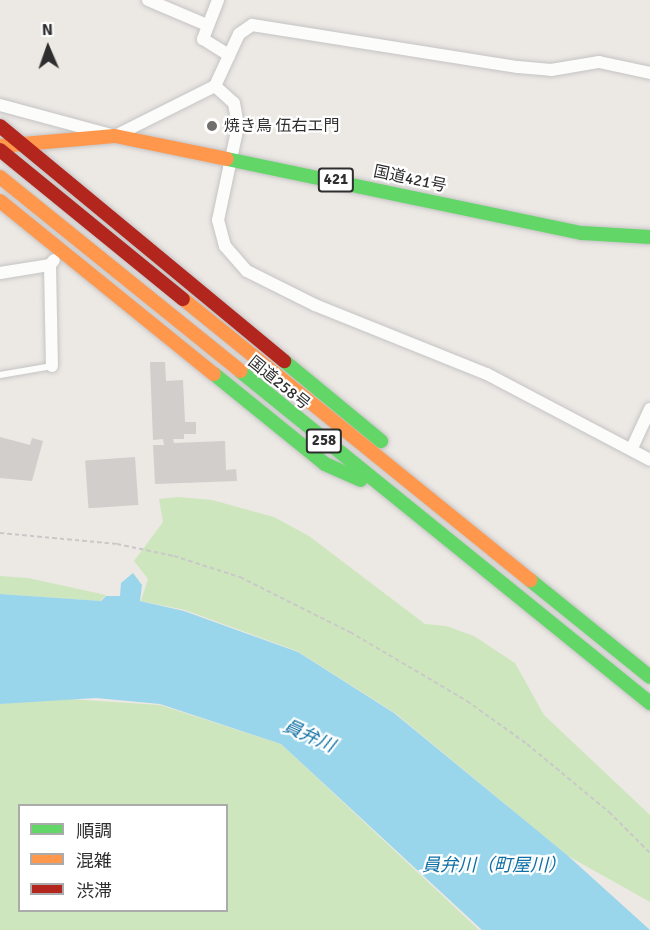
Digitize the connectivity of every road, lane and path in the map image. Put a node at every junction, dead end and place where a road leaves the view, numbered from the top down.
1 (148, 0) edge
2 (218, 0) edge
3 (207, 25) junction
4 (230, 55) junction
5 (650, 73) edge
6 (215, 86) junction
7 (0, 105) edge
8 (0, 126) edge
9 (114, 136) junction
10 (21, 143) junction
11 (0, 148) edge
12 (233, 158) junction
13 (0, 177) edge
14 (0, 201) edge
15 (650, 237) edge
16 (63, 250) junction
17 (50, 265) junction
18 (0, 273) edge
19 (52, 366) joint
20 (0, 375) edge
21 (650, 409) edge
22 (632, 448) junction
23 (650, 459) edge
24 (383, 490) junction
25 (467, 527) junction
26 (0, 531) edge
27 (650, 677) edge
28 (650, 704) edge
29 (650, 853) edge

1 - 3 street
2 - 3 street
3 - 4 street
4 - 5 street
4 - 6 street
6 - 9 street
6 - 12 street
7 - 9 street
8 - 10 highway
9 - 10 highway, 国道421号 / 421
9 - 12 highway, 国道421号 / 421
10 - 11 highway, 国道421号 / 421
10 - 25 highway
11 - 25 highway, 国道258号 / 258
12 - 15 highway, 国道421号 / 421
12 - 22 street
13 - 24 highway, 国道258号 / 258
14 - 16 highway
16 - 17 street
16 - 24 highway
17 - 18 street
17 - 19 street
19 - 20 lane
21 - 22 street
22 - 23 street
24 - 28 highway, 国道258号 / 258
25 - 27 highway, 国道258号 / 258
26 - 29 path

